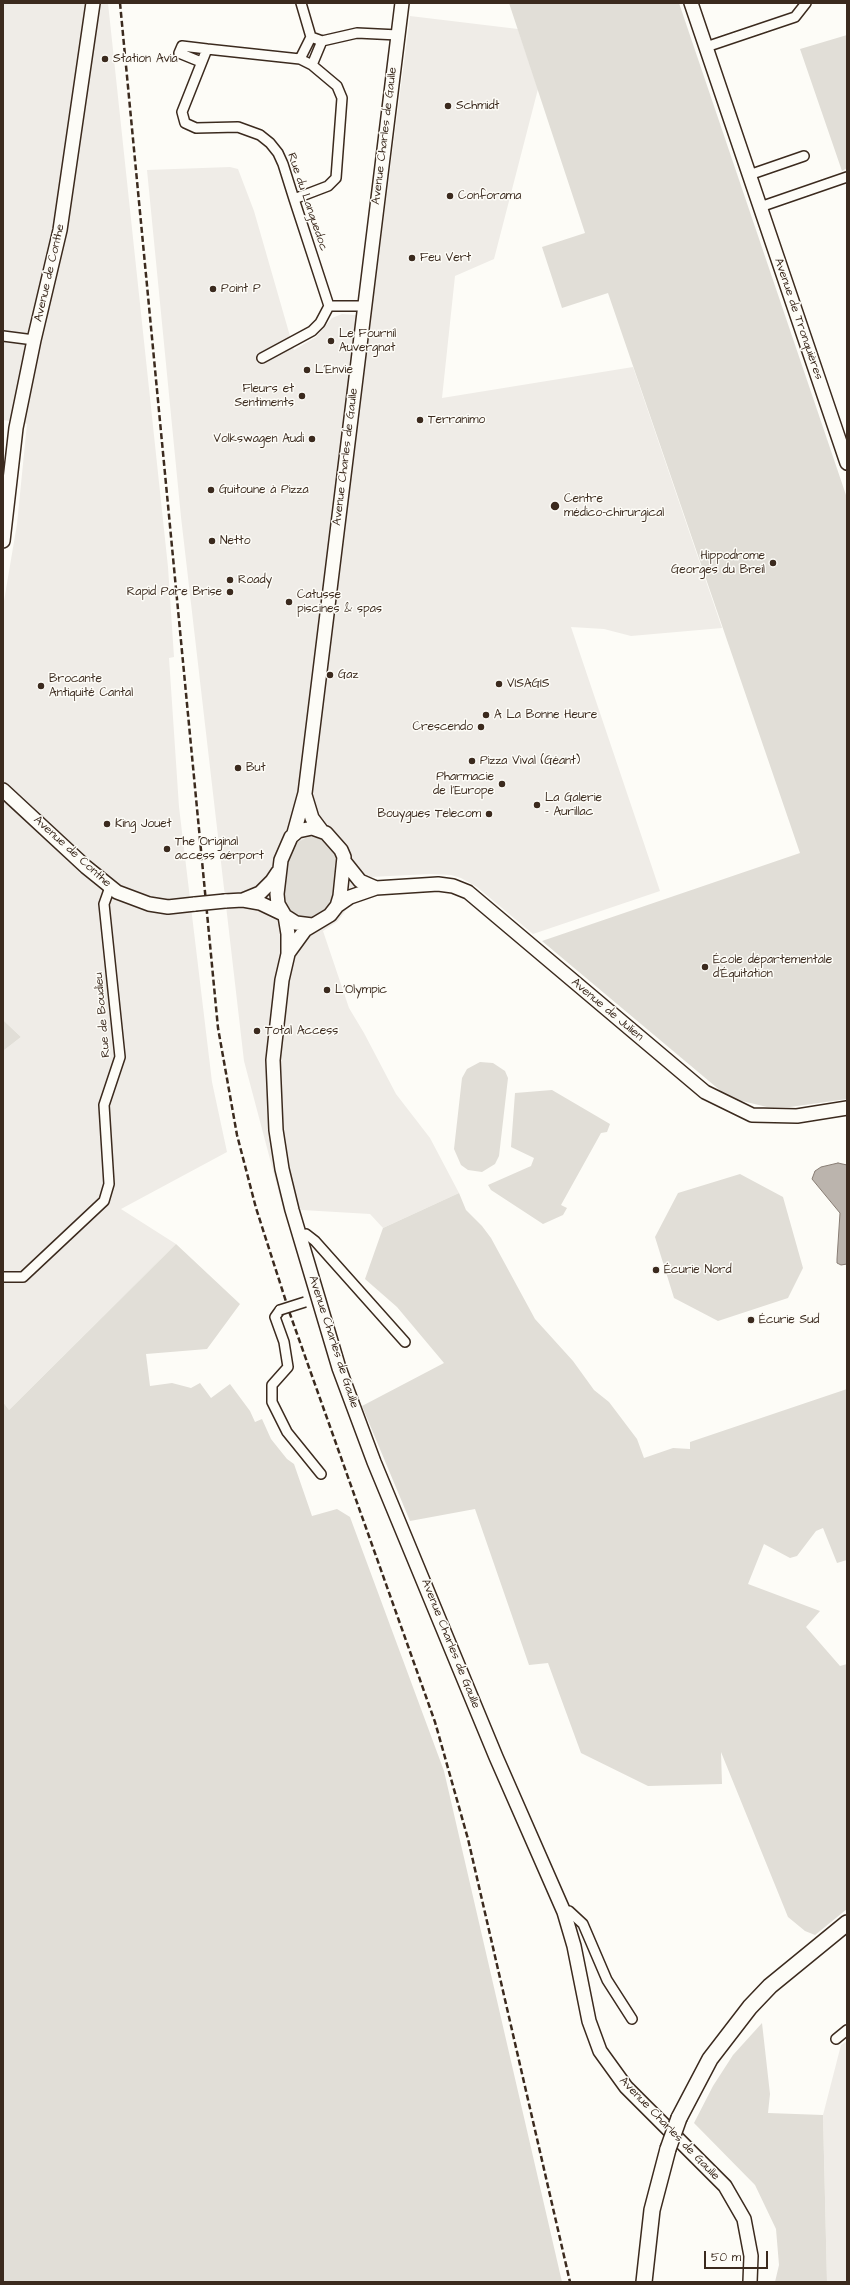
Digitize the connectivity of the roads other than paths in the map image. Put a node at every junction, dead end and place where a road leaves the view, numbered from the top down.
1 (93, 3) edge
2 (301, 3) edge
3 (402, 3) edge
4 (691, 3) edge
5 (806, 3) edge
6 (398, 35) junction
7 (311, 37) junction
8 (322, 41) junction
9 (706, 47) junction
10 (207, 49) junction
11 (300, 59) junction
12 (201, 62) junction
13 (312, 65) junction
14 (804, 156) dead end
15 (749, 175) junction
16 (847, 177) edge
17 (294, 199) junction
18 (760, 208) junction
19 (328, 306) junction
20 (364, 306) junction
21 (3, 336) edge
22 (34, 340) junction
23 (262, 358) dead end
24 (842, 432) edge
25 (847, 463) edge
26 (3, 542) edge
27 (3, 790) edge
28 (305, 793) junction
29 (321, 830) junction
30 (294, 833) junction
31 (344, 861) junction
32 (279, 870) junction
33 (110, 887) junction
34 (376, 888) junction
35 (243, 900) junction
36 (337, 906) junction
37 (284, 915) junction
38 (312, 925) junction
39 (288, 954) junction
40 (847, 1108) edge
41 (300, 1236) junction
42 (4, 1277) edge
43 (310, 1298) junction
44 (405, 1342) dead end
45 (322, 1474) dead end
46 (564, 1912) junction
47 (847, 1923) edge
48 (632, 2019) dead end
49 (847, 2030) edge
50 (836, 2039) dead end
51 (644, 2282) edge
52 (750, 2282) edge

1 - 22 main road, Avenue de Conthe
2 - 7 street
3 - 6 main road, Avenue Charles de Gaulle
4 - 9 main road, Avenue de Tronquières
5 - 9 street
6 - 8 street
6 - 20 main road, Avenue Charles de Gaulle
7 - 8 street
7 - 11 street
8 - 13 street
9 - 15 main road, Avenue de Tronquières
10 - 11 street
10 - 12 street, Rue du Languedoc
10 - 12 street
11 - 13 street
12 - 17 street, Rue du Languedoc
13 - 17 street
14 - 15 street
15 - 18 main road, Avenue de Tronquières
16 - 18 street
17 - 19 street, Rue du Languedoc
18 - 24 main road, Avenue de Tronquières
19 - 20 street
19 - 23 street
20 - 28 main road, Avenue Charles de Gaulle
21 - 22 street
22 - 26 main road, Avenue de Conthe
24 - 25 main road, Avenue de Tronquières
27 - 33 main road, Avenue de Conthe
28 - 29 main road, Avenue Charles de Gaulle
28 - 30 main road, Avenue Charles de Gaulle
29 - 30 main road
29 - 31 main road
30 - 32 main road
31 - 34 main road
31 - 36 main road
32 - 35 main road, Avenue de Conthe
32 - 37 main road
33 - 35 main road, Avenue de Conthe, bridge
33 - 42 street, Rue de Boudieu
34 - 36 main road, Avenue de Julien
34 - 40 main road, Avenue de Julien
35 - 37 main road, Avenue de Conthe
36 - 38 main road
37 - 38 main road
37 - 39 main road, Avenue Charles de Gaulle
38 - 39 main road, Avenue Charles de Gaulle
39 - 41 main road, Avenue Charles de Gaulle
41 - 43 main road, Avenue Charles de Gaulle
41 - 44 street
43 - 45 street, bridge
43 - 46 main road, Avenue Charles de Gaulle
46 - 48 street
46 - 52 main road, Avenue Charles de Gaulle
47 - 51 main road, bridge
49 - 50 street

